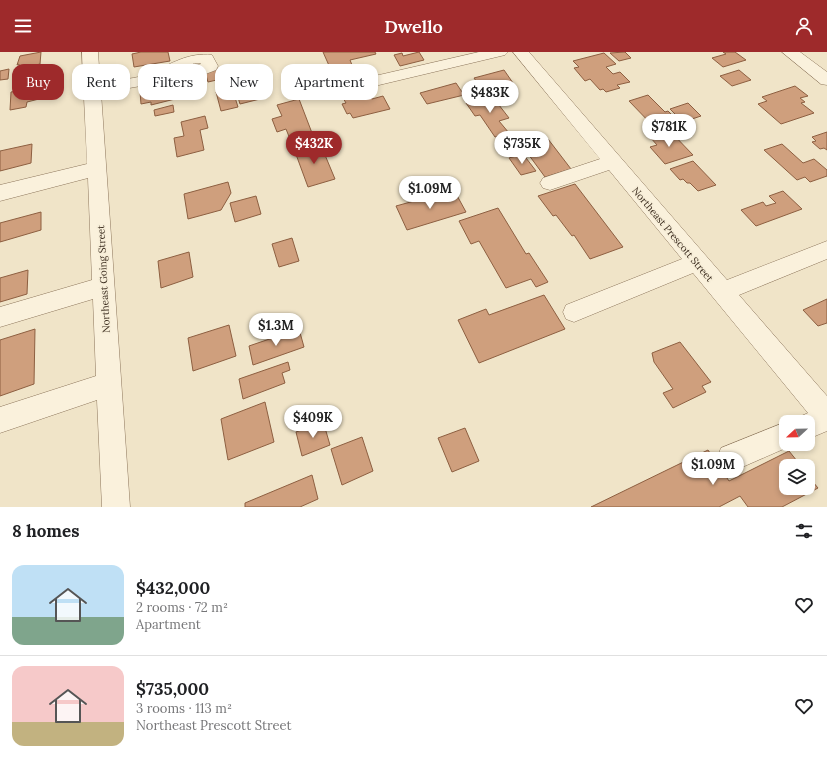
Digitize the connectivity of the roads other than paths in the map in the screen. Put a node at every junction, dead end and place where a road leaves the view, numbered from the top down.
1 (90, 52) edge
2 (500, 52) edge
3 (520, 52) edge
4 (790, 52) edge
5 (91, 64) edge
6 (380, 80) dead end
7 (827, 80) edge
8 (93, 100) edge
9 (612, 162) junction
10 (96, 169) junction
11 (550, 183) dead end
12 (0, 193) edge
13 (827, 250) edge
14 (697, 262) junction
15 (103, 286) junction
16 (722, 292) junction
17 (574, 312) dead end
18 (0, 317) edge
19 (109, 384) junction
20 (827, 417) edge
21 (0, 420) edge
22 (815, 423) edge
23 (779, 438) edge
24 (731, 458) dead end
25 (116, 507) edge

1 - 5 street, Northeast Going Street
2 - 6 street
3 - 9 street, Northeast Prescott Street
4 - 7 street
8 - 10 street, Northeast Going Street
9 - 11 street
9 - 14 street, Northeast Prescott Street
10 - 12 street
10 - 15 street, Northeast Going Street
13 - 16 street
14 - 16 street, Northeast Prescott Street
14 - 17 street
15 - 18 street
15 - 19 street, Northeast Going Street
16 - 20 street, Northeast Prescott Street
19 - 21 street
19 - 25 street, Northeast Going Street
20 - 22 street
23 - 24 street

